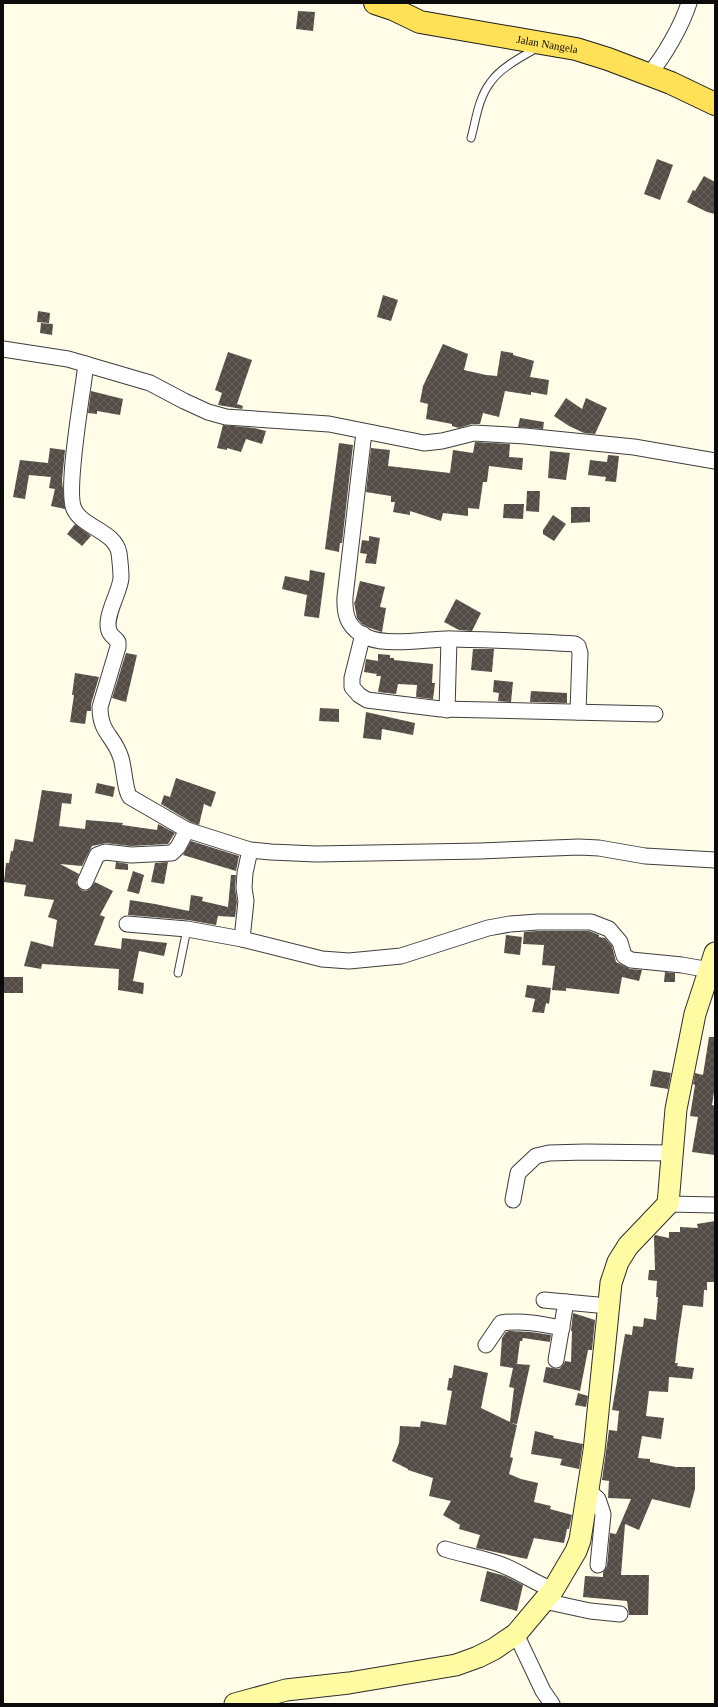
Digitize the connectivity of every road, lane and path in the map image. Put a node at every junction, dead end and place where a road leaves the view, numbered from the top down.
1 (375, 3) edge
2 (689, 3) edge
3 (545, 43) junction
4 (649, 74) junction
5 (715, 104) edge
6 (472, 138) dead end
7 (3, 349) edge
8 (86, 364) junction
9 (364, 432) junction
10 (715, 461) edge
11 (363, 634) junction
12 (449, 639) junction
13 (447, 710) junction
14 (578, 712) junction
15 (655, 714) dead end
16 (187, 830) junction
17 (250, 850) junction
18 (715, 860) edge
19 (85, 882) dead end
20 (127, 924) dead end
21 (187, 929) junction
22 (242, 939) junction
23 (712, 961) edge
24 (178, 973) dead end
25 (672, 1153) junction
26 (514, 1200) dead end
27 (668, 1204) junction
28 (715, 1205) edge
29 (544, 1300) dead end
30 (566, 1302) junction
31 (608, 1306) junction
32 (562, 1328) junction
33 (486, 1345) dead end
34 (556, 1360) dead end
35 (589, 1491) junction
36 (445, 1550) dead end
37 (598, 1565) dead end
38 (548, 1596) junction
39 (620, 1614) dead end
40 (516, 1634) junction
41 (236, 1704) edge
42 (552, 1704) edge

1 - 3 main road, Jalan Nangela
2 - 4 street
3 - 4 main road, Jalan Nangela
3 - 6 lane
4 - 5 main road, Jalan Nangela
7 - 8 street
8 - 9 street
8 - 16 street
9 - 10 street
9 - 11 street
11 - 12 street
11 - 13 street
12 - 13 street
12 - 14 street
13 - 14 street
14 - 15 street
16 - 17 street
16 - 19 street
17 - 18 street
17 - 22 street
20 - 21 street
21 - 22 street
21 - 24 lane
22 - 23 street
23 - 25 street
25 - 26 street
25 - 27 street
27 - 28 street
27 - 31 street
29 - 30 street
30 - 31 street
30 - 32 street
31 - 35 street
32 - 33 street
32 - 34 street
35 - 37 street
35 - 38 street
36 - 38 street
38 - 39 street
38 - 40 street
40 - 41 street
40 - 42 street

